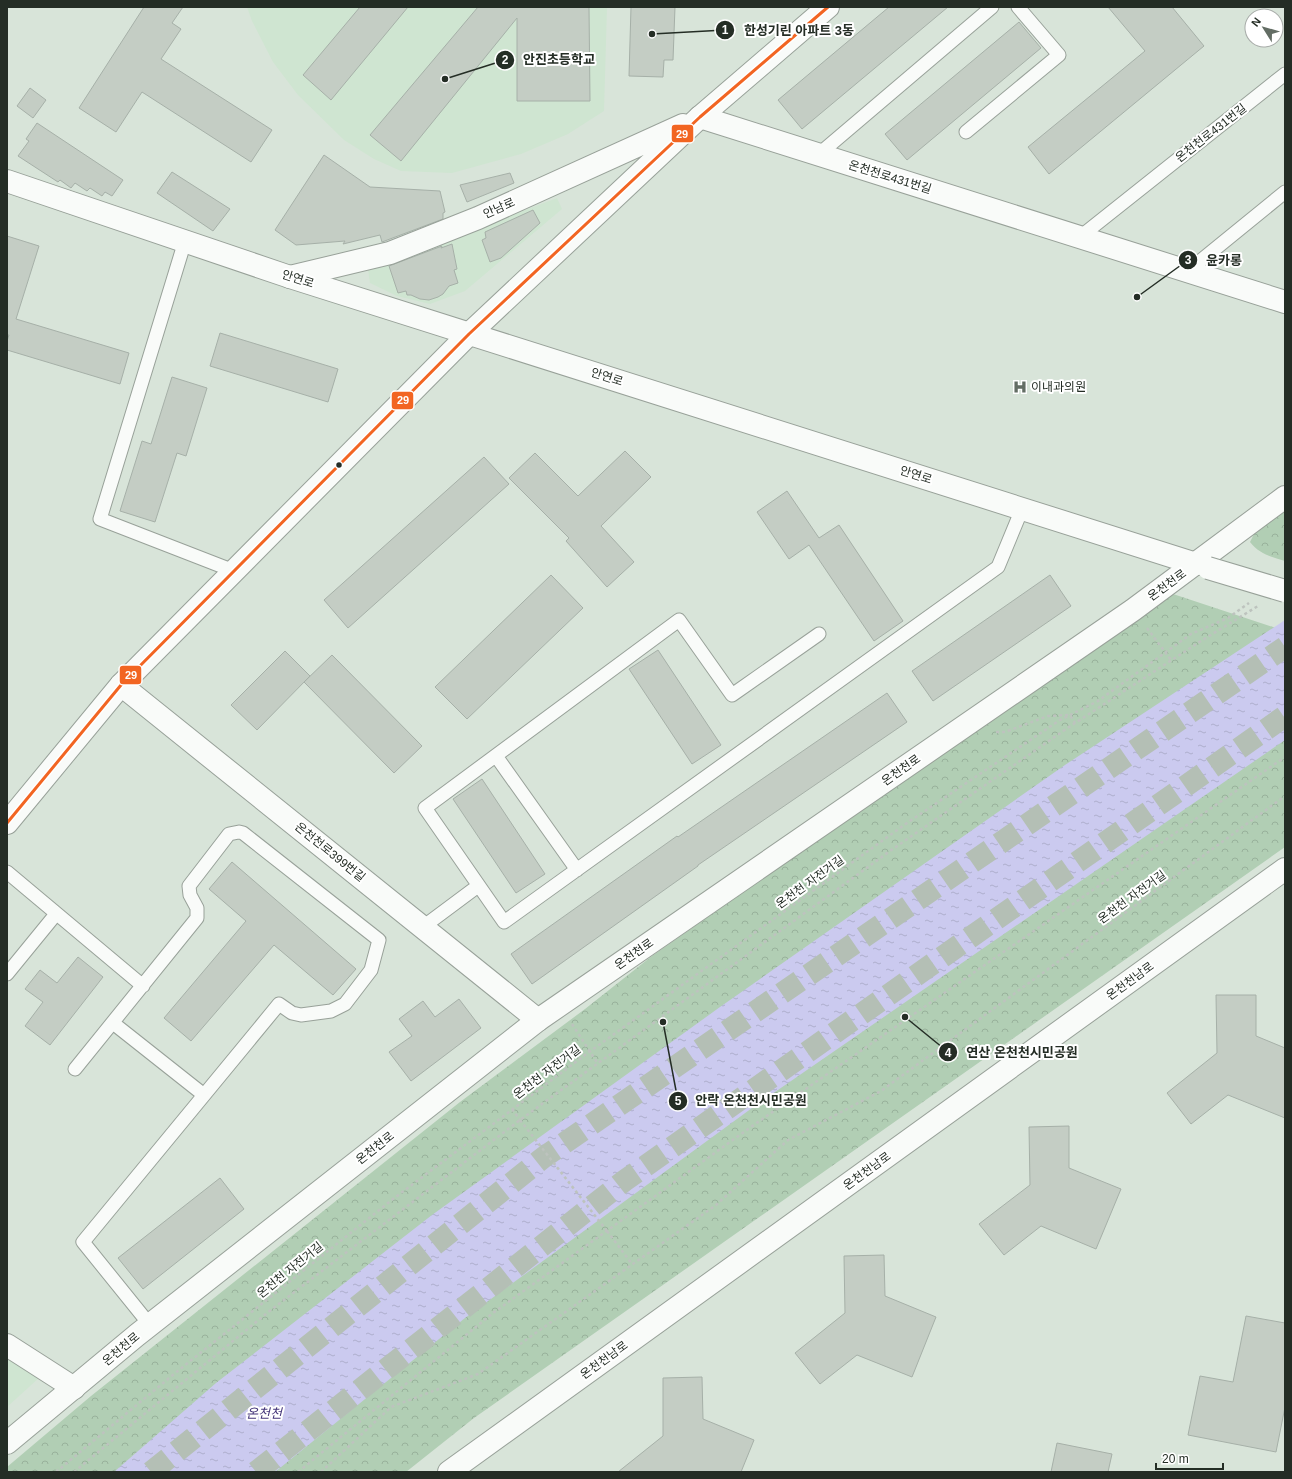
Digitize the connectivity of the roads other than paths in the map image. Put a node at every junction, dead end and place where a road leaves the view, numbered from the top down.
1 (828, 7) edge
2 (992, 7) edge
3 (1018, 7) edge
4 (1285, 74) edge
5 (700, 118) junction
6 (966, 132) dead end
7 (818, 155) junction
8 (7, 181) edge
9 (1285, 192) edge
10 (1080, 237) junction
11 (185, 241) junction
12 (1188, 271) junction
13 (290, 277) junction
14 (1285, 302) edge
15 (469, 334) junction
16 (1285, 497) edge
17 (1022, 509) junction
18 (1202, 566) junction
19 (234, 571) junction
20 (1285, 591) edge
21 (819, 634) dead end
22 (121, 685) junction
23 (496, 756) junction
24 (7, 823) edge
25 (1285, 869) edge
26 (577, 870) junction
27 (7, 872) edge
28 (478, 886) junction
29 (56, 914) junction
30 (423, 927) junction
31 (7, 974) edge
32 (143, 986) junction
33 (538, 1020) junction
34 (114, 1023) junction
35 (76, 1069) dead end
36 (204, 1095) junction
37 (150, 1325) junction
38 (7, 1345) edge
39 (74, 1388) junction
40 (7, 1443) edge
41 (448, 1472) edge

1 - 5 street, 안남로
2 - 7 lane
3 - 6 lane
4 - 10 lane, 온천천로431번길
5 - 7 street, 온천천로431번길
5 - 13 street, 안남로
5 - 15 street, 안남로
7 - 10 street, 온천천로431번길
8 - 11 street, 안연로
9 - 12 lane
10 - 12 street, 온천천로431번길
11 - 13 street, 안연로
11 - 19 lane
12 - 14 street, 온천천로431번길
13 - 15 street, 안연로
15 - 17 street, 안연로
15 - 19 street, 안남로
16 - 18 street, 온천천로
17 - 18 street, 안연로
17 - 26 lane
18 - 20 street, 안연로, bridge
18 - 33 street, 온천천로
19 - 22 street, 안남로
21 - 23 lane
22 - 24 street, 안남로
22 - 30 street, 온천천로399번길
23 - 26 lane
23 - 28 lane
25 - 41 street, 온천천남로
26 - 28 lane
27 - 29 lane
28 - 30 lane
29 - 31 lane
29 - 32 lane
30 - 33 street, 온천천로399번길
32 - 34 lane
32 - 36 lane
33 - 37 street, 온천천로
34 - 35 lane
34 - 36 lane
36 - 37 lane
37 - 39 street, 온천천로
38 - 39 street
39 - 40 street, 온천천로

